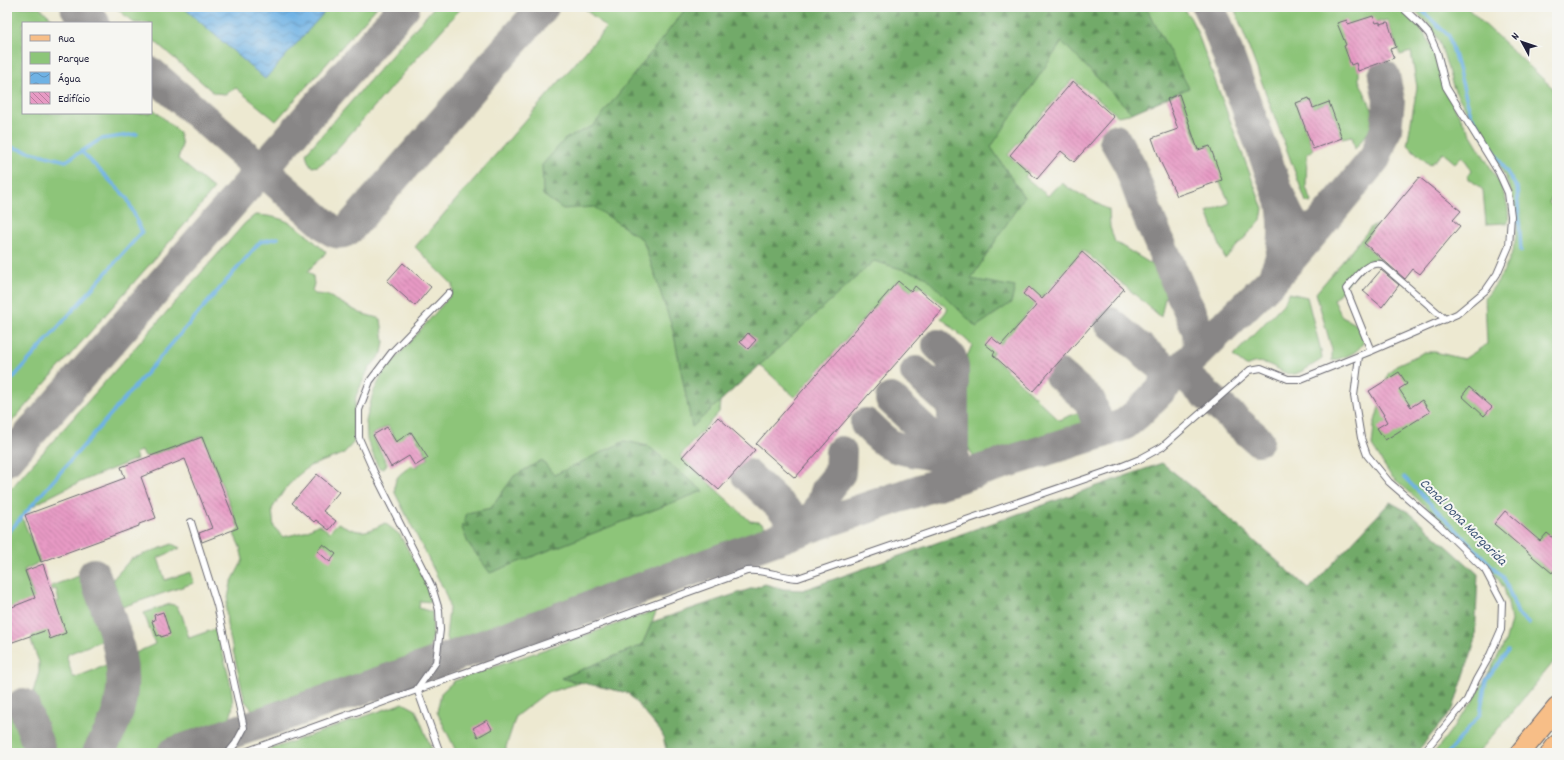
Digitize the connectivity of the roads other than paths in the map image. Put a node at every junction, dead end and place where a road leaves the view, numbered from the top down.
1 (1402, 7) edge
2 (449, 293) dead end
3 (1445, 319) junction
4 (1371, 351) junction
5 (1359, 356) junction
6 (191, 522) dead end
7 (417, 689) junction
8 (1557, 708) edge
9 (1557, 717) edge
10 (1557, 736) edge
11 (1557, 746) edge
12 (228, 753) edge
13 (242, 753) edge
14 (440, 753) edge
15 (1423, 753) edge
16 (1520, 753) edge
17 (1527, 753) edge
18 (1543, 753) edge
19 (1551, 753) edge

1 - 3 lane
2 - 7 lane
3 - 4 lane
3 - 4 lane
4 - 5 lane
5 - 7 lane
5 - 15 lane
6 - 12 lane
7 - 13 lane
7 - 14 lane
8 - 16 main road
9 - 17 lane
10 - 18 lane
11 - 19 main road

